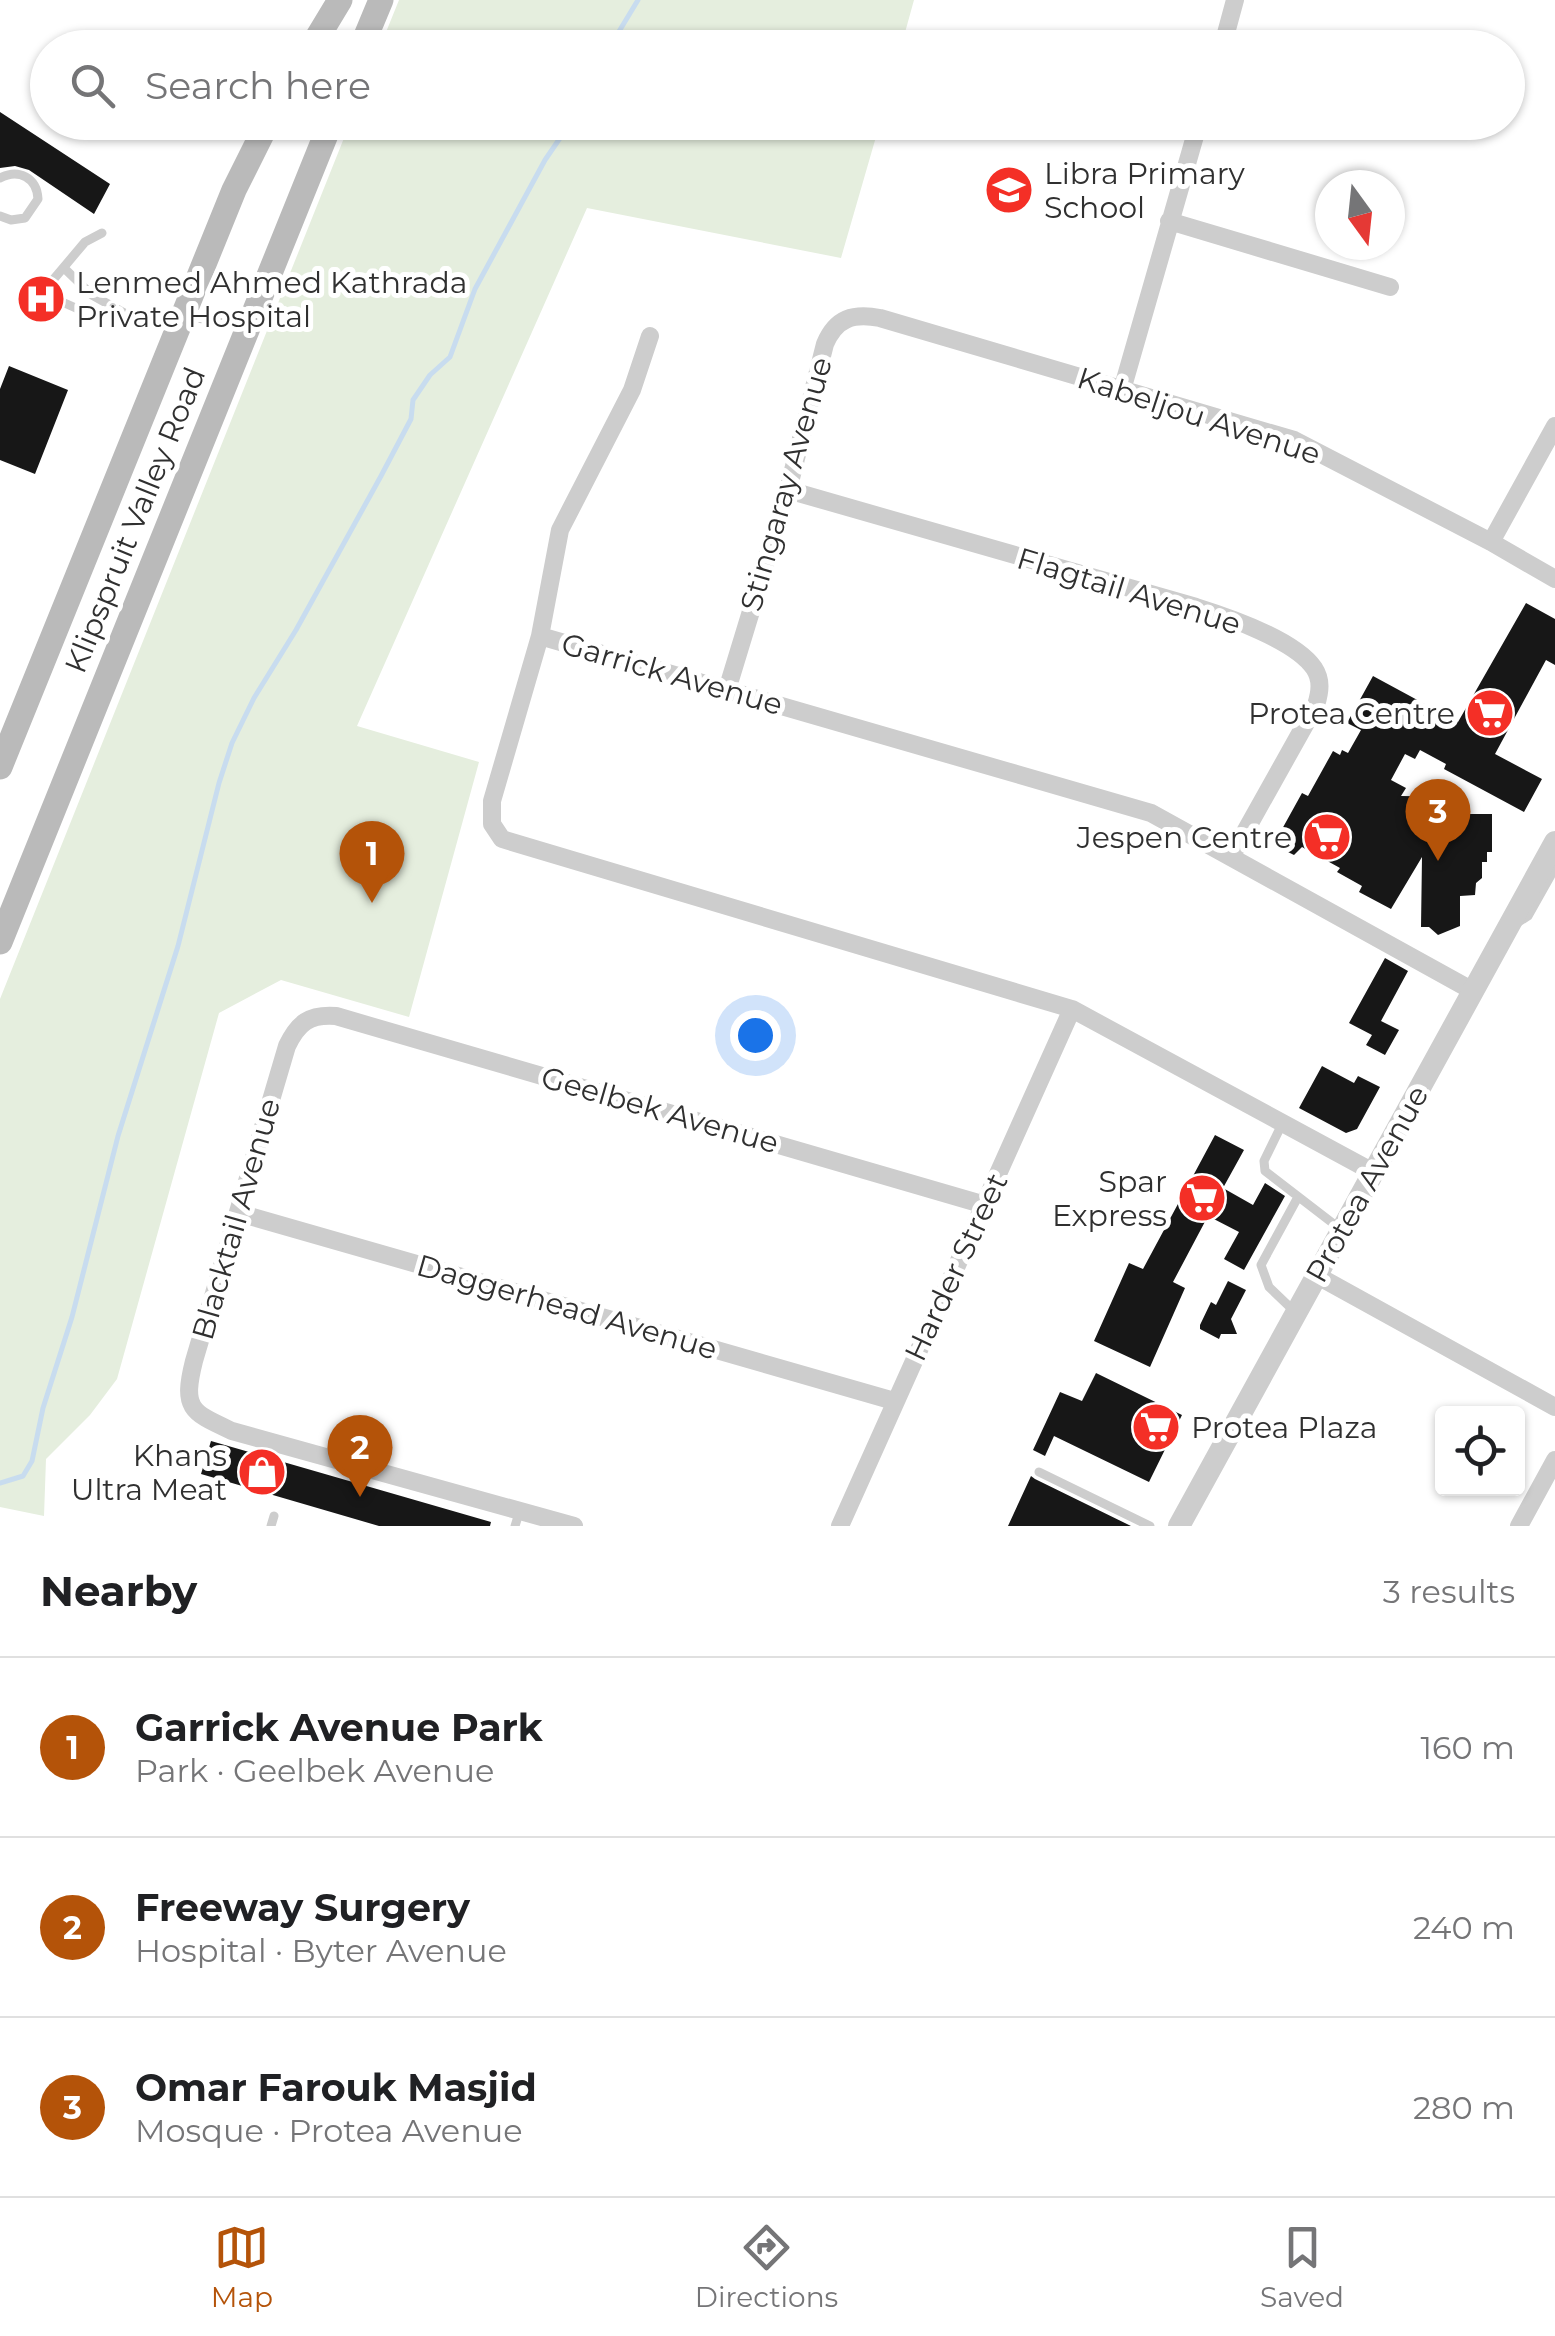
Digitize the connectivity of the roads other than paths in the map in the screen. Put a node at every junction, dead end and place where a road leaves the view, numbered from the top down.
1 (340, 0) edge
2 (381, 0) edge
3 (1235, 0) edge
4 (321, 30) edge
5 (368, 30) edge
6 (1228, 30) edge
7 (259, 140) edge
8 (324, 140) edge
9 (1193, 140) edge
10 (0, 178) edge
11 (1168, 220) junction
12 (1, 221) edge
13 (102, 233) dead end
14 (64, 268) junction
15 (1390, 286) dead end
16 (185, 316) junction
17 (880, 318) joint
18 (135, 320) junction
19 (248, 327) junction
20 (650, 336) dead end
21 (1122, 390) junction
22 (1555, 426) edge
23 (788, 490) junction
24 (1491, 542) junction
25 (1555, 579) edge
26 (540, 636) junction
27 (727, 690) junction
28 (0, 768) edge
29 (1555, 842) edge
30 (1231, 856) junction
31 (1555, 868) edge
32 (1507, 930) junction
33 (2, 934) edge
34 (1473, 991) junction
35 (1072, 1009) junction
36 (336, 1016) joint
37 (1282, 1123) junction
38 (1373, 1172) junction
39 (1298, 1197) junction
40 (985, 1205) junction
41 (239, 1213) junction
42 (1341, 1229) junction
43 (1316, 1276) junction
44 (1296, 1312) junction
45 (894, 1401) junction
46 (1555, 1406) edge
47 (1555, 1460) edge
48 (1040, 1472) dead end
49 (517, 1518) edge
50 (574, 1526) edge
51 (840, 1526) edge
52 (1150, 1526) edge
53 (1179, 1526) edge
54 (1519, 1526) edge

1 - 4 main road
2 - 5 main road
3 - 6 street
7 - 16 main road, Klipspruit Valley Road
8 - 19 main road, Klipspruit Valley Road
9 - 11 street
10 - 12 lane
11 - 15 street
11 - 21 street
13 - 14 lane
14 - 18 lane
14 - 18 lane
16 - 18 lane
16 - 19 lane
16 - 28 main road, Klipspruit Valley Road
17 - 21 street, Kabeljou Avenue
17 - 23 street, Stingaray Avenue
19 - 33 main road, Klipspruit Valley Road
20 - 26 street
21 - 24 street, Kabeljou Avenue
22 - 24 street
23 - 27 street, Stingaray Avenue
23 - 30 street, Flagtail Avenue
24 - 25 street, Kabeljou Avenue
26 - 27 street, Garrick Avenue
26 - 35 street, Garrick Avenue
27 - 30 street, Garrick Avenue
29 - 32 street, Protea Avenue
30 - 34 street, Garrick Avenue
31 - 32 lane
32 - 34 street, Protea Avenue
34 - 38 street, Protea Avenue
35 - 37 street, Garrick Avenue
35 - 40 street, Harder Street
36 - 40 street, Geelbek Avenue
36 - 41 street, Blacktail Avenue
37 - 38 street, Garrick Avenue
37 - 39 lane
38 - 42 street, Protea Avenue
39 - 42 lane
39 - 44 lane
40 - 45 street, Harder Street
41 - 45 street, Daggerhead Avenue
41 - 49 street, Blacktail Avenue
42 - 43 street, Protea Avenue
43 - 44 street, Protea Avenue
43 - 46 street
44 - 53 street, Protea Avenue
45 - 51 street, Harder Street
47 - 54 street
48 - 52 lane
49 - 50 street, Blacktail Avenue

